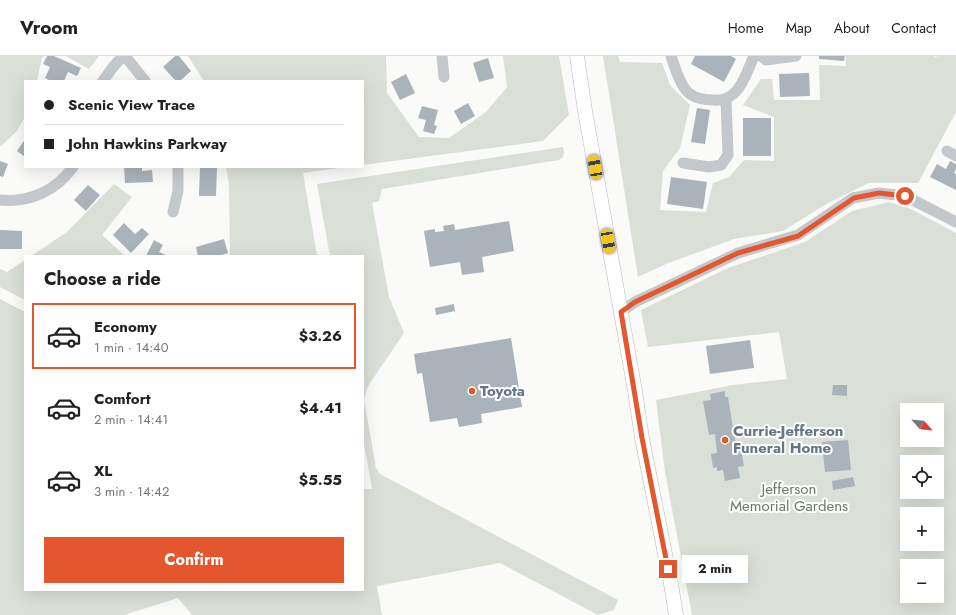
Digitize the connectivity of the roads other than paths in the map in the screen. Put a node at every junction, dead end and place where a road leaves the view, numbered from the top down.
1 (124, 56) edge
2 (442, 56) edge
3 (577, 56) edge
4 (671, 56) edge
5 (754, 56) edge
6 (761, 56) edge
7 (796, 56) edge
8 (444, 77) dead end
9 (104, 80) edge
10 (144, 80) edge
11 (726, 99) junction
12 (683, 163) dead end
13 (72, 168) edge
14 (178, 168) edge
15 (0, 200) edge
16 (173, 212) dead end
17 (956, 222) edge
18 (621, 312) junction
19 (676, 615) edge

1 - 9 street
1 - 10 street
2 - 8 street
3 - 18 main road
4 - 11 street
5 - 11 street
6 - 7 street
11 - 12 street
13 - 15 street
14 - 16 street
17 - 18 street
18 - 19 main road

